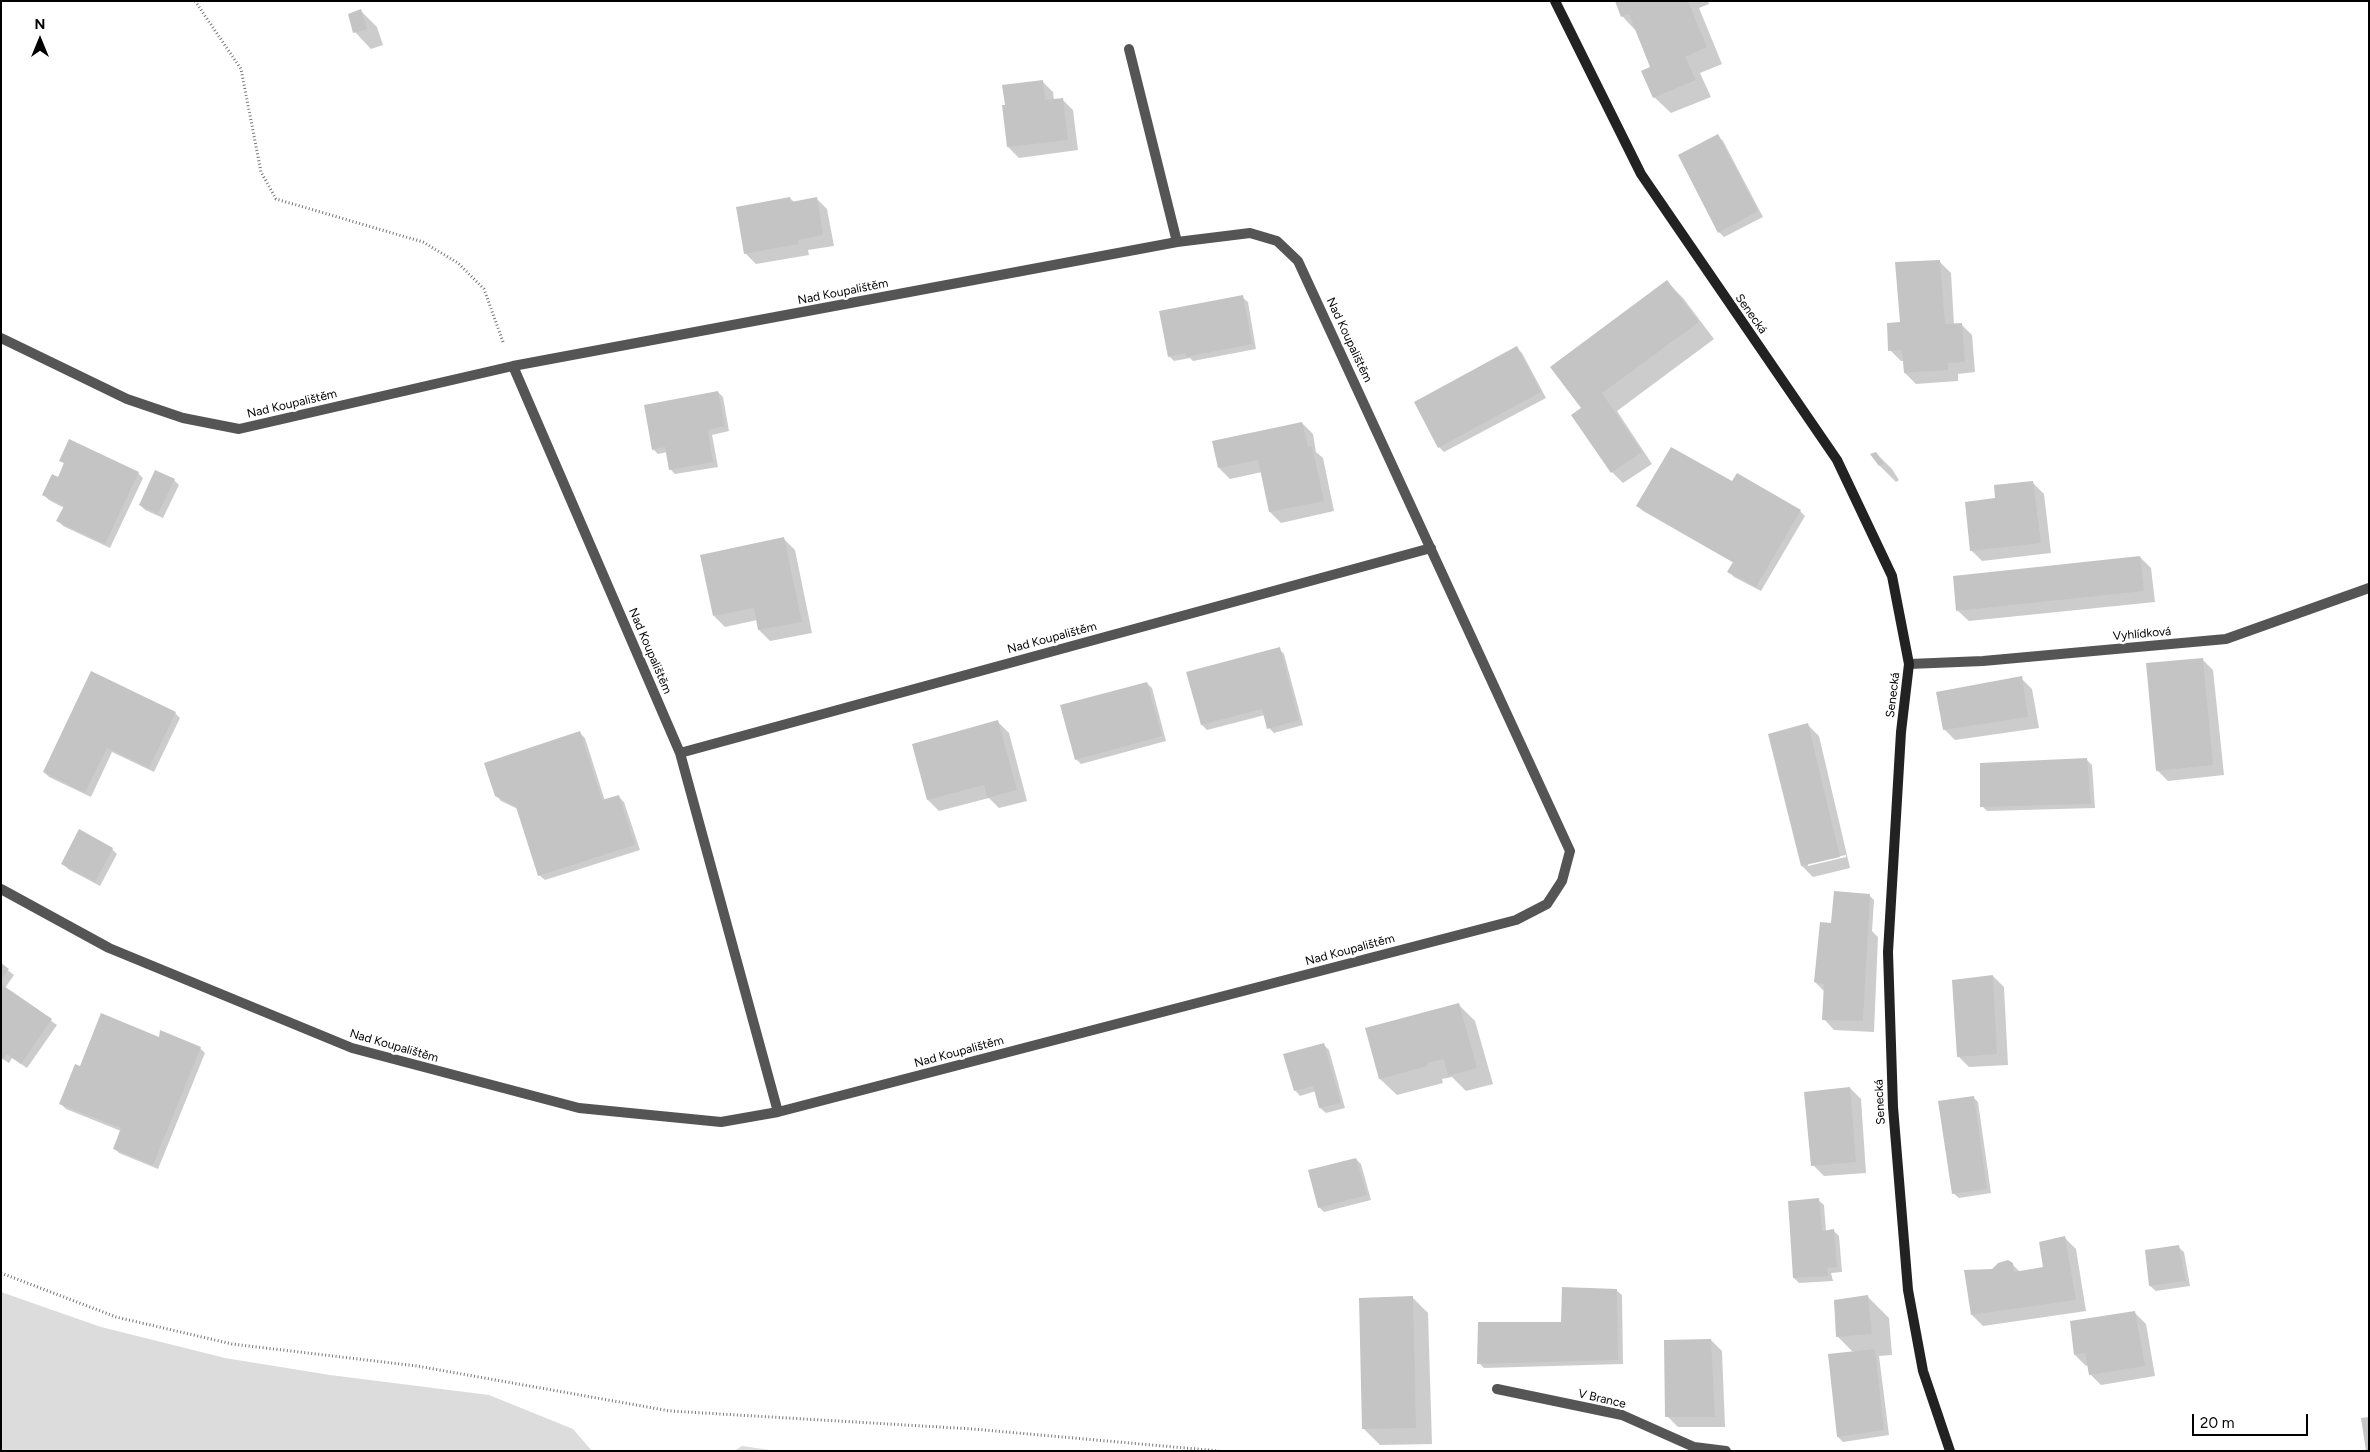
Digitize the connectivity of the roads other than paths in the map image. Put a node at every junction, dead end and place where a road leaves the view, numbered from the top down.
1 (1555, 1) edge
2 (1129, 48) dead end
3 (1177, 242) junction
4 (1, 338) edge
5 (513, 366) junction
6 (1431, 548) junction
7 (2369, 588) edge
8 (1909, 664) junction
9 (680, 753) junction
10 (1, 890) edge
11 (778, 1112) junction
12 (1497, 1389) dead end
13 (1726, 1451) edge
14 (1950, 1451) edge

1 - 8 street, Senecká
2 - 3 street
3 - 5 street, Nad Koupalištěm
3 - 6 street, Nad Koupalištěm
4 - 5 street, Nad Koupalištěm
5 - 9 street, Nad Koupalištěm
6 - 9 street, Nad Koupalištěm
6 - 11 street, Nad Koupalištěm
7 - 8 street, Vyhlídková
8 - 14 street, Senecká
9 - 11 street, Nad Koupalištěm
10 - 11 street, Nad Koupalištěm
12 - 13 street, V Brance

